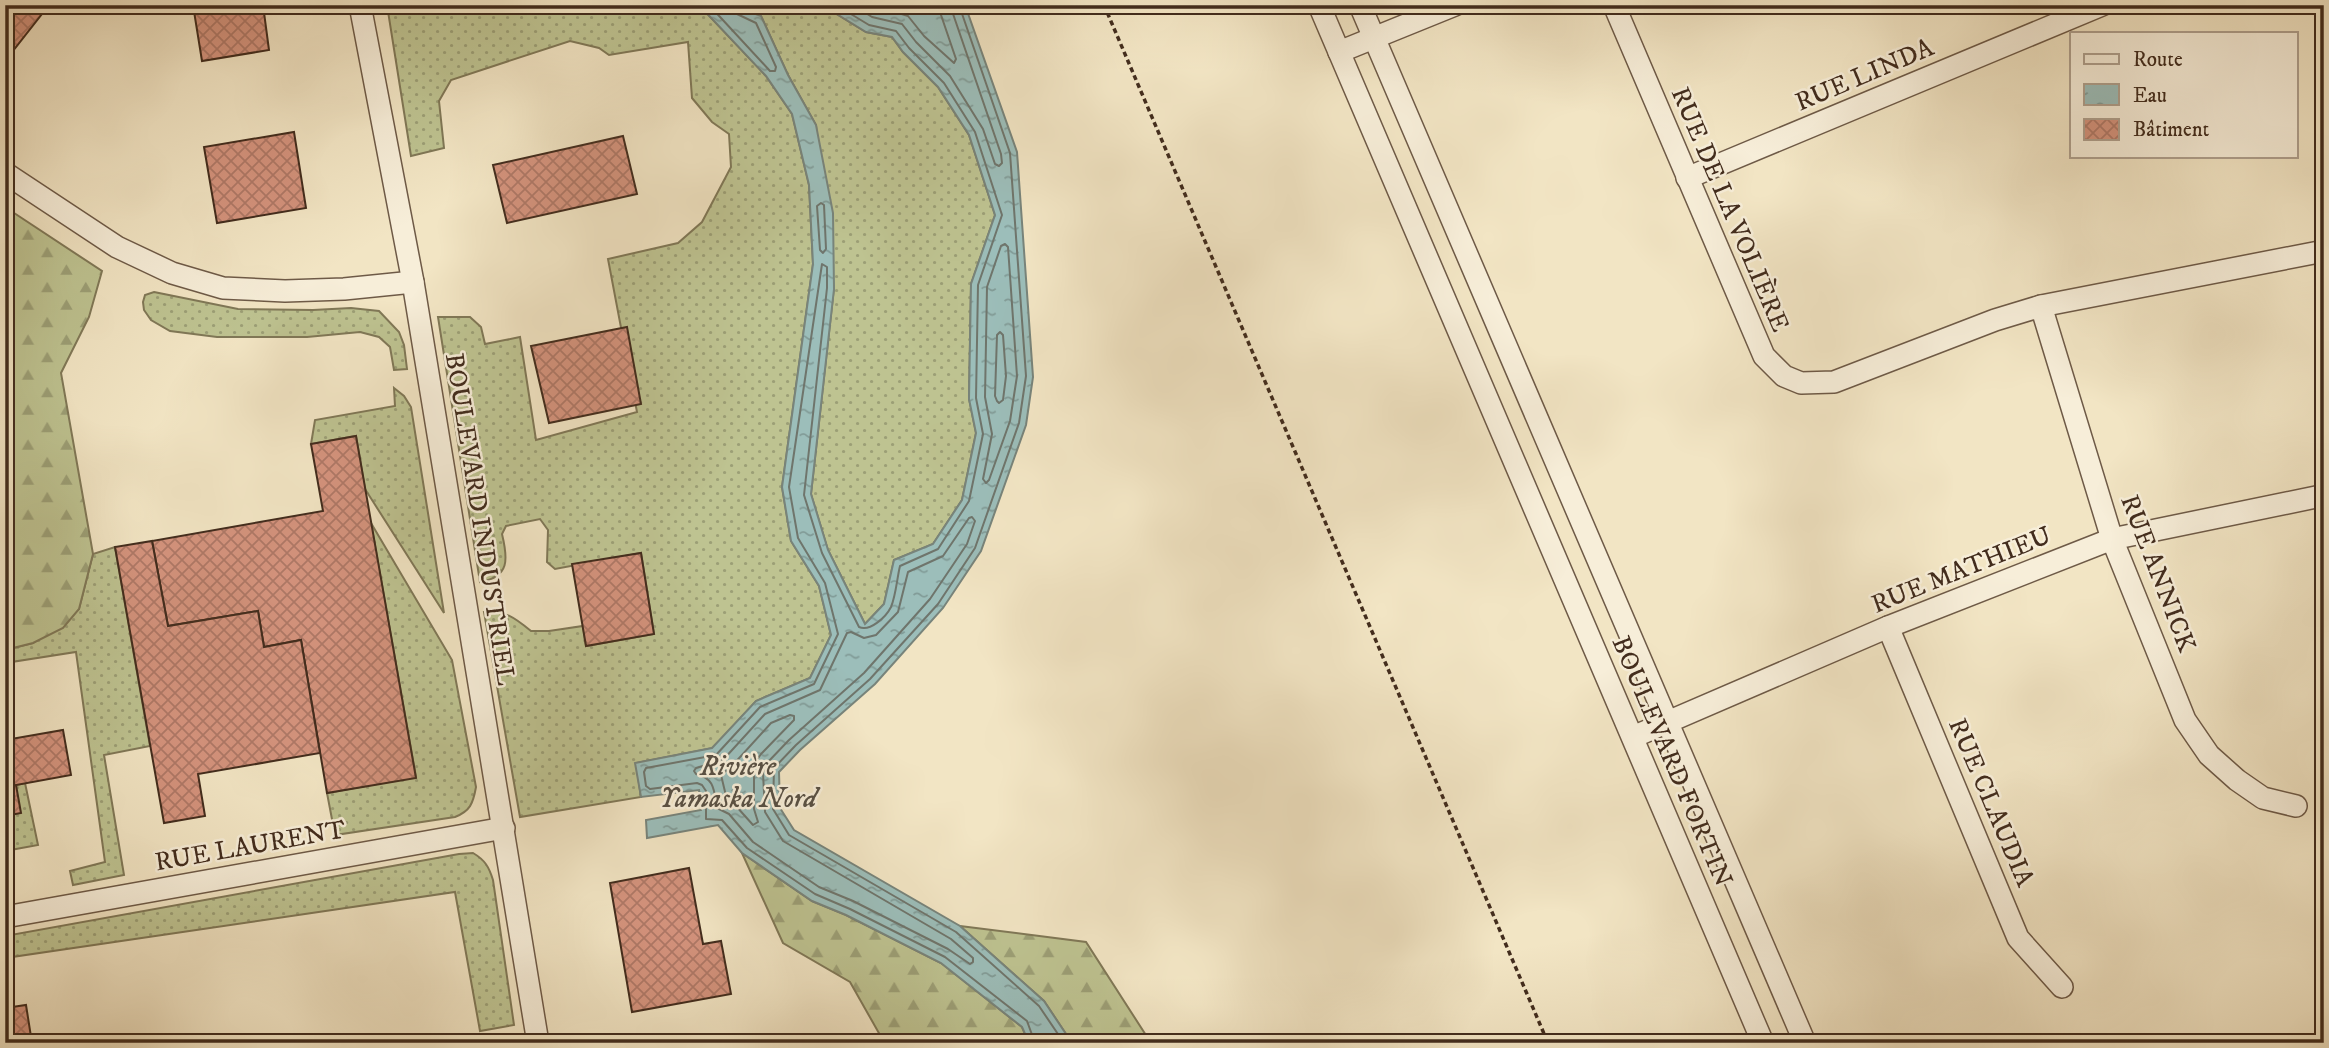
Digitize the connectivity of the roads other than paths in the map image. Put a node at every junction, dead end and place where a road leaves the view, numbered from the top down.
1 (360, 5) edge
2 (1319, 5) edge
3 (1360, 5) edge
4 (1455, 5) edge
5 (1614, 5) edge
6 (2102, 5) edge
7 (1374, 39) junction
8 (1339, 52) junction
9 (5, 173) edge
10 (1688, 178) junction
11 (2324, 251) edge
12 (413, 282) junction
13 (1484, 293) junction
14 (2041, 306) junction
15 (1448, 307) junction
16 (2324, 497) edge
17 (1584, 529) junction
18 (2112, 539) junction
19 (1549, 543) junction
20 (1888, 627) junction
21 (1667, 722) junction
22 (1633, 737) junction
23 (2296, 806) dead end
24 (504, 828) junction
25 (5, 917) edge
26 (1780, 986) junction
27 (2062, 987) dead end
28 (1746, 1002) junction
29 (538, 1043) edge
30 (1763, 1043) edge
31 (1805, 1043) edge

1 - 12 street, BOULEVARD INDUSTRIEL
2 - 8 street, BOULEVARD FORTIN
3 - 7 street, BOULEVARD FORTIN
4 - 7 street
5 - 10 street, RUE DE LA VOLIÈRE
6 - 10 street, RUE LINDA
7 - 8 street
7 - 13 street, BOULEVARD FORTIN
8 - 15 street, BOULEVARD FORTIN
9 - 12 street
10 - 14 street, RUE DE LA VOLIÈRE
11 - 14 street, RUE DE LA VOLIÈRE
12 - 24 street, BOULEVARD INDUSTRIEL
13 - 15 street
13 - 17 street, BOULEVARD FORTIN
14 - 18 street, RUE ANNICK
15 - 19 street, BOULEVARD FORTIN
16 - 18 street, RUE MATHIEU
17 - 19 street
17 - 21 street, BOULEVARD FORTIN
18 - 20 street, RUE MATHIEU
18 - 23 street, RUE ANNICK
19 - 22 street, BOULEVARD FORTIN
20 - 21 street, RUE MATHIEU
20 - 27 street, RUE CLAUDIA
21 - 22 street, RUE MATHIEU
21 - 26 street, BOULEVARD FORTIN
22 - 28 street, BOULEVARD FORTIN
24 - 25 street, RUE LAURENT
24 - 29 street, BOULEVARD INDUSTRIEL
26 - 28 street
26 - 31 street, BOULEVARD FORTIN
28 - 30 street, BOULEVARD FORTIN

